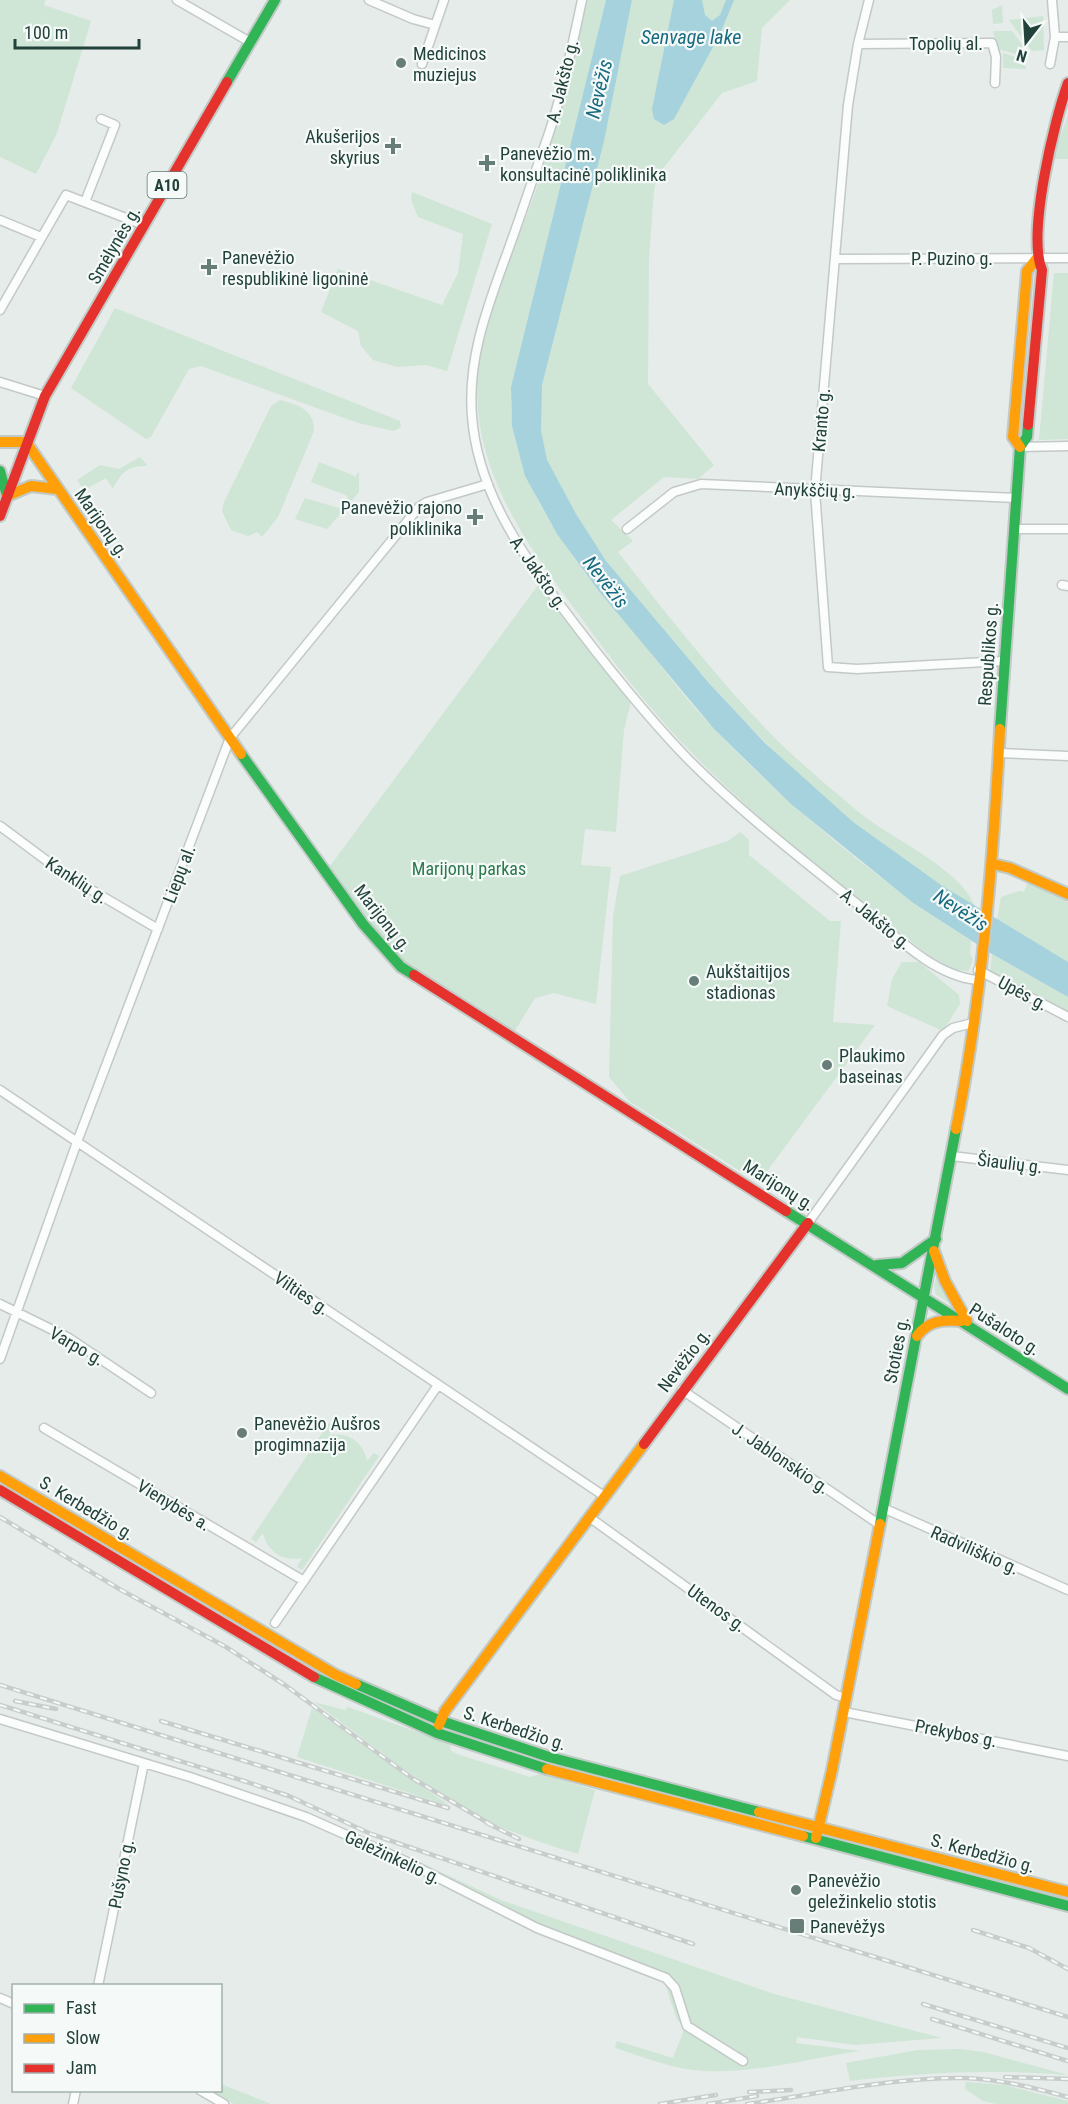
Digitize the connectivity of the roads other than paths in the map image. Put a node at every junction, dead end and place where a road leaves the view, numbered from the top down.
1 (177, 0) edge
2 (275, 0) edge
3 (369, 0) edge
4 (444, 0) edge
5 (582, 0) edge
6 (869, 0) edge
7 (1052, 0) edge
8 (435, 25) junction
9 (1055, 37) junction
10 (1068, 37) edge
11 (250, 42) junction
12 (858, 44) junction
13 (422, 64) dead end
14 (1050, 64) dead end
15 (995, 83) dead end
16 (1068, 84) edge
17 (101, 119) dead end
18 (85, 202) junction
19 (0, 220) edge
20 (144, 225) junction
21 (41, 237) junction
22 (1037, 258) junction
23 (1068, 258) edge
24 (835, 259) junction
25 (1, 306) edge
26 (0, 382) edge
27 (45, 396) junction
28 (0, 442) edge
29 (26, 442) junction
30 (1068, 446) edge
31 (1020, 447) junction
32 (0, 471) edge
33 (488, 484) junction
34 (57, 489) junction
35 (815, 491) junction
36 (7, 496) junction
37 (1016, 498) junction
38 (0, 516) edge
39 (627, 529) dead end
40 (1014, 529) junction
41 (1068, 529) edge
42 (1004, 661) junction
43 (230, 738) junction
44 (999, 753) junction
45 (1068, 756) edge
46 (0, 826) edge
47 (993, 864) junction
48 (1068, 894) edge
49 (158, 929) junction
50 (978, 975) junction
51 (1068, 1017) edge
52 (973, 1023) junction
53 (0, 1090) edge
54 (77, 1142) junction
55 (952, 1156) junction
56 (1068, 1170) edge
57 (808, 1223) junction
58 (935, 1244) junction
59 (874, 1265) junction
60 (923, 1297) junction
61 (0, 1304) edge
62 (16, 1313) junction
63 (967, 1324) junction
64 (915, 1339) junction
65 (0, 1359) edge
66 (438, 1385) junction
67 (1068, 1389) edge
68 (682, 1390) junction
69 (151, 1392) dead end
70 (44, 1428) dead end
71 (0, 1476) edge
72 (0, 1490) edge
73 (604, 1496) junction
74 (883, 1508) junction
75 (589, 1517) junction
76 (880, 1525) junction
77 (304, 1581) junction
78 (1068, 1590) edge
79 (275, 1623) dead end
80 (846, 1698) junction
81 (844, 1712) junction
82 (0, 1719) edge
83 (441, 1721) junction
84 (436, 1733) junction
85 (1068, 1756) edge
86 (144, 1763) junction
87 (819, 1826) junction
88 (816, 1838) junction
89 (1036, 1884) junction
90 (1068, 1892) edge
91 (1032, 1896) junction
92 (1068, 1906) edge
93 (98, 1984) edge
94 (743, 2061) dead end
95 (202, 2092) edge
96 (224, 2104) edge

1 - 11 street
2 - 11 main road, Smėlynės g. / A10
3 - 8 street
4 - 8 street
5 - 33 street, A. Jakšto g.
6 - 12 street, Kranto g.
7 - 9 street
8 - 13 street
9 - 10 street
9 - 14 street
11 - 20 main road, Smėlynės g. / A10
12 - 15 street, Topolių al.
12 - 24 street, Kranto g.
16 - 22 main road, Respublikos g.
17 - 18 street
18 - 20 street
18 - 21 street
19 - 21 street
20 - 27 main road, Smėlynės g. / A10
21 - 25 street
22 - 23 street, P. Puzino g.
22 - 24 street, P. Puzino g.
22 - 31 main road, Respublikos g.
24 - 35 street, Kranto g.
26 - 27 street
27 - 29 main road, Smėlynės g. / A10
28 - 29 main road
29 - 34 main road, Marijonų g.
29 - 36 main road, Smėlynės g. / A10
30 - 31 street
31 - 37 main road, Respublikos g.
32 - 36 main road
33 - 43 street, Liepų al.
33 - 50 street, A. Jakšto g.
34 - 36 main road
34 - 43 main road, Marijonų g.
35 - 37 street, Anykščių g.
35 - 39 street, Anykščių g.
35 - 42 street, Kranto g.
36 - 38 main road, Smėlynės g. / A10
37 - 40 main road, Respublikos g.
40 - 41 street
40 - 42 main road, Respublikos g.
42 - 44 main road, Respublikos g.
43 - 49 street, Liepų al.
43 - 57 main road, Marijonų g.
44 - 45 street
44 - 47 main road, Respublikos g.
46 - 49 street, Kanklių g.
47 - 48 main road
47 - 50 main road, Stoties g.
49 - 54 street, Liepų al.
50 - 51 street, Upės g.
50 - 52 main road, Stoties g.
52 - 55 main road, Stoties g.
52 - 57 street, Nevėžio g.
53 - 54 street, Vilties g.
54 - 62 street, Liepų al.
54 - 66 street, Vilties g.
55 - 56 street, Šiaulių g.
55 - 58 main road, Stoties g.
57 - 59 main road, Marijonų g.
57 - 68 main road, Nevėžio g.
58 - 59 main road
58 - 60 main road, Stoties g.
58 - 63 main road
59 - 60 main road, Marijonų g.
60 - 63 main road, Pušaloto g.
60 - 64 main road, Stoties g.
61 - 62 street, Varpo g.
62 - 65 street, Liepų al.
62 - 69 street, Varpo g.
63 - 64 main road
63 - 67 main road, Pušaloto g.
64 - 74 main road, Stoties g.
66 - 73 street, Vilties g.
66 - 77 street
68 - 73 main road, Nevėžio g.
68 - 76 street, J. Jablonskio g.
70 - 77 street, Vienybės a.
71 - 83 main road, S. Kerbedžio g.
72 - 84 main road, S. Kerbedžio g.
73 - 75 main road, Nevėžio g.
74 - 76 main road, Stoties g.
74 - 78 street, Radviliškio g.
75 - 80 street, Utenos g.
75 - 83 main road, Nevėžio g.
76 - 80 main road, Stoties g.
77 - 79 street
80 - 81 main road, Stoties g.
81 - 85 street, Prekybos g.
81 - 87 main road, Stoties g.
82 - 86 street, Geležinkelio g.
83 - 84 main road, Nevėžio g.
83 - 87 main road, S. Kerbedžio g.
84 - 88 main road, S. Kerbedžio g.
86 - 93 street, Pušyno g.
86 - 94 street, Geležinkelio g.
87 - 88 main road, Stoties g.
87 - 89 main road, S. Kerbedžio g.
88 - 91 main road, S. Kerbedžio g.
89 - 90 main road, S. Kerbedžio g.
89 - 91 main road
91 - 92 main road, S. Kerbedžio g.
95 - 96 street

